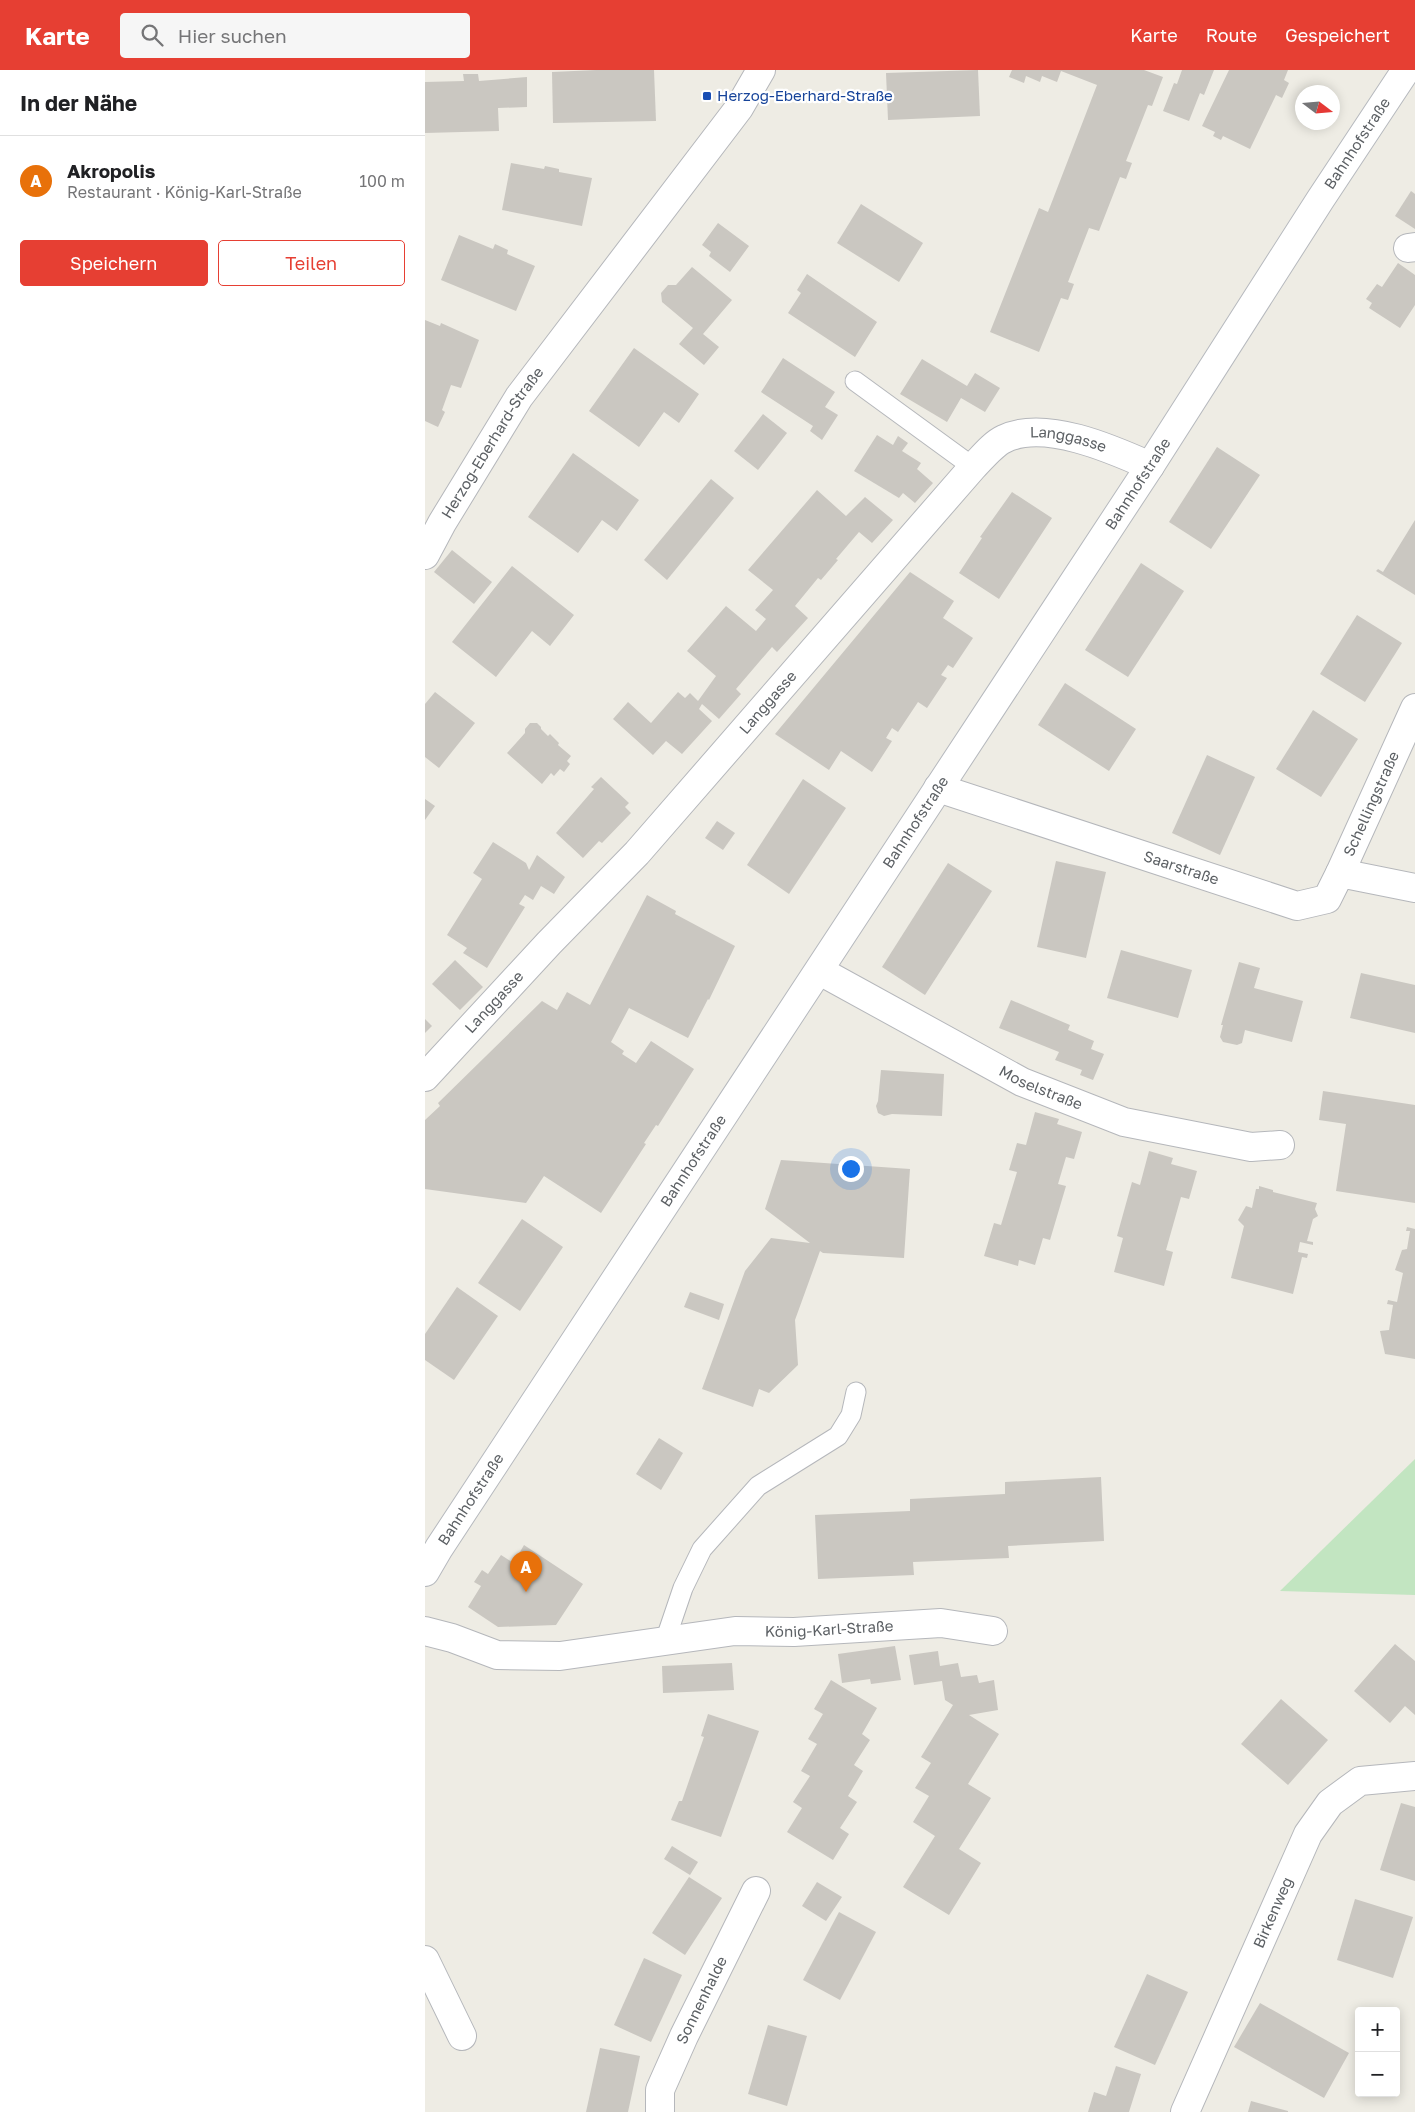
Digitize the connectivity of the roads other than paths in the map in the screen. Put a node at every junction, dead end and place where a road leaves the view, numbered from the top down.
1 (761, 70) edge
2 (1406, 70) edge
3 (855, 381) dead end
4 (1150, 466) junction
5 (973, 467) junction
6 (433, 518) edge
7 (425, 555) edge
8 (1415, 708) edge
9 (938, 788) junction
10 (1341, 873) junction
11 (1415, 888) edge
12 (820, 971) junction
13 (425, 1077) edge
14 (1280, 1145) dead end
15 (856, 1392) dead end
16 (425, 1572) edge
17 (425, 1631) edge
18 (993, 1632) dead end
19 (665, 1640) junction
20 (1415, 1776) edge
21 (756, 1891) dead end
22 (425, 1960) edge
23 (462, 2036) dead end
24 (659, 2112) edge
25 (1185, 2112) edge

1 - 6 street, Herzog-Eberhard-Straße
2 - 4 street, Bahnhofstraße
3 - 5 lane
4 - 5 street, Langgasse
4 - 9 street, Bahnhofstraße
5 - 13 street, Langgasse
6 - 7 street, Herzog-Eberhard-Straße
8 - 10 street, Schellingstraße
9 - 10 street, Saarstraße
9 - 12 street, Bahnhofstraße
10 - 11 street
12 - 14 street, Moselstraße
12 - 16 street, Bahnhofstraße
15 - 19 lane
17 - 19 street, König-Karl-Straße
18 - 19 street, König-Karl-Straße
20 - 25 street, Birkenweg
21 - 24 street, Sonnenhalde
22 - 23 street

